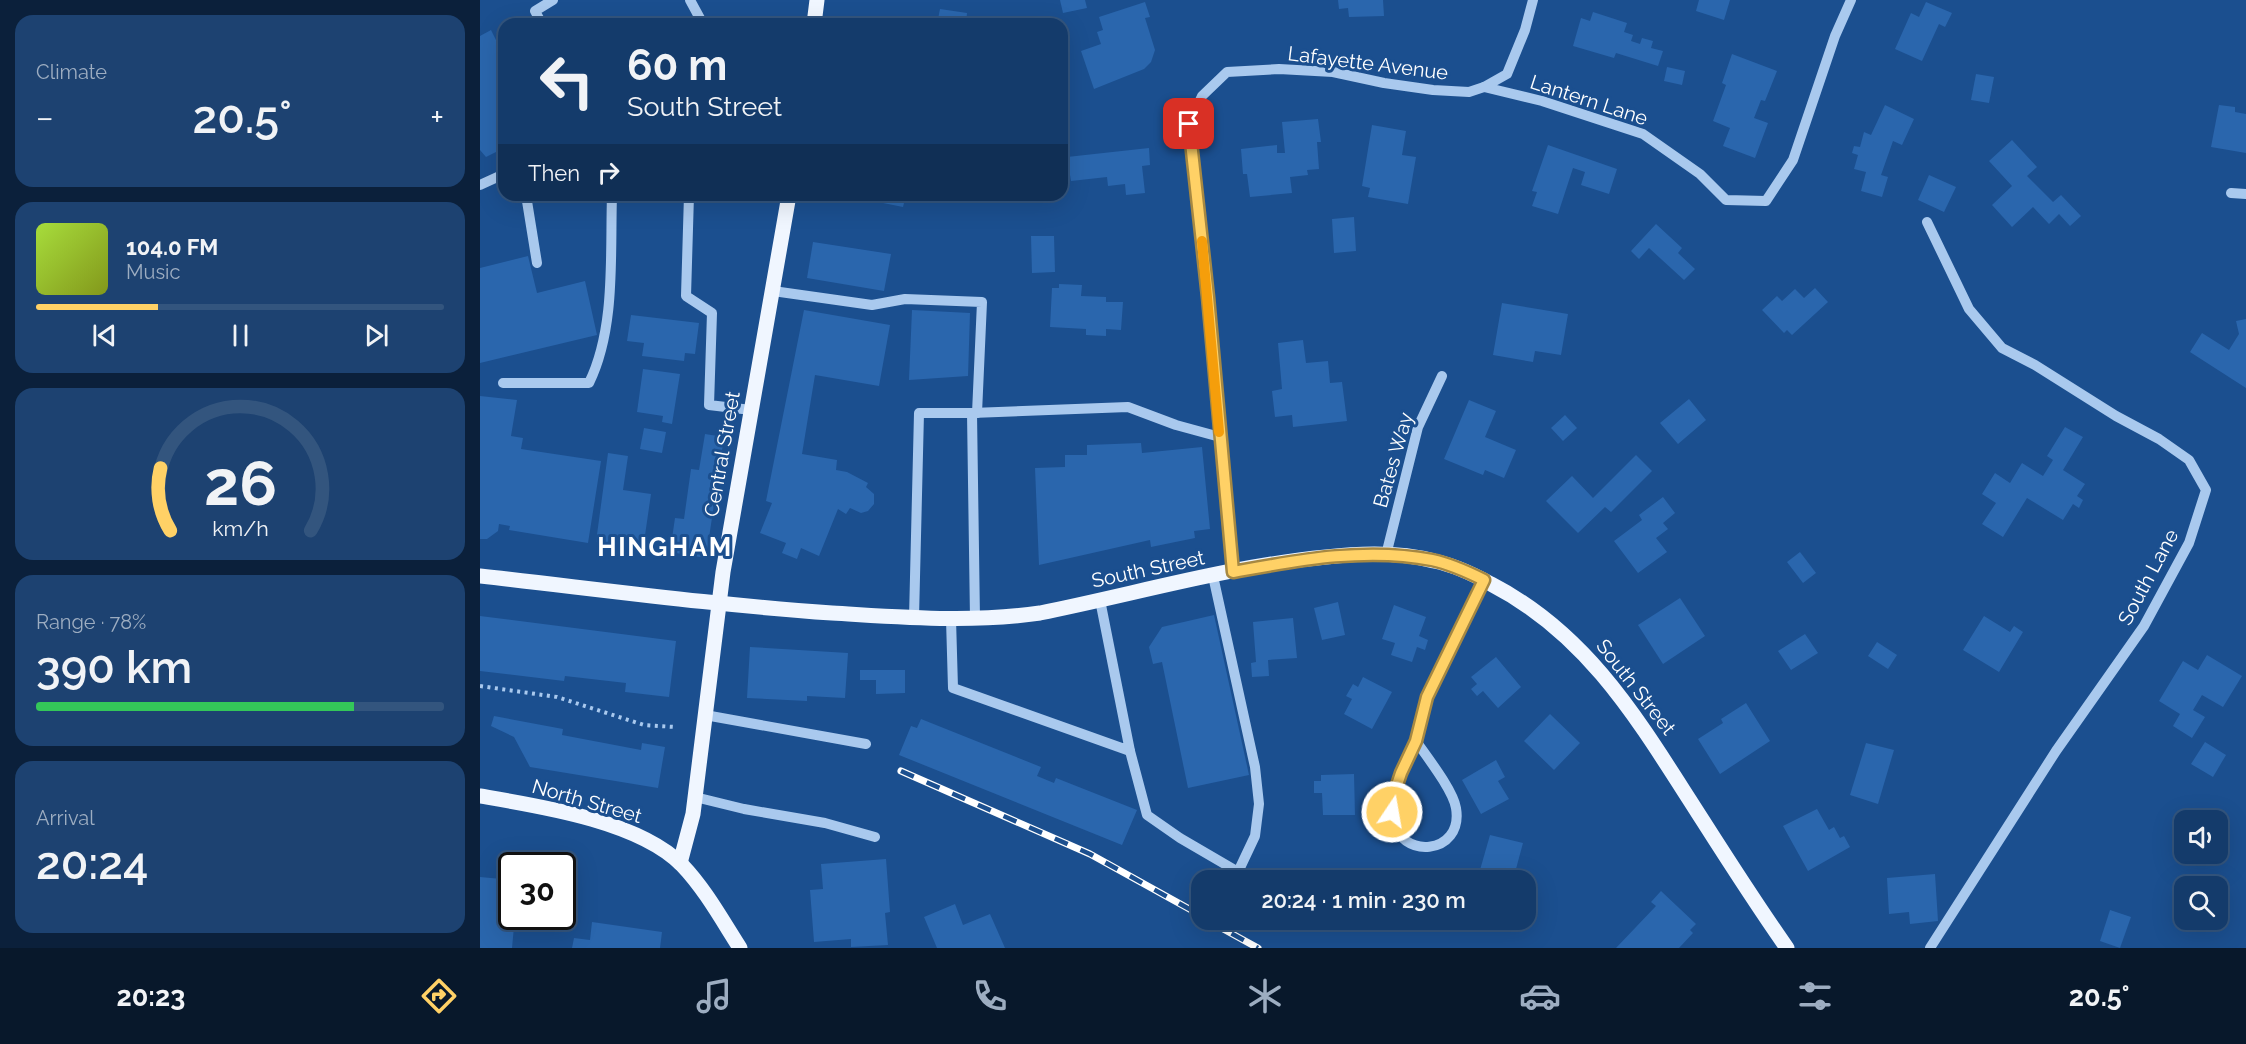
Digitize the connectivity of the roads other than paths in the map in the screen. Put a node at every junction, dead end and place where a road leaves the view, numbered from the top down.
1 (553, 0) edge
2 (690, 0) edge
3 (817, 0) edge
4 (1533, 0) edge
5 (1851, 0) edge
6 (539, 18) edge
7 (700, 18) edge
8 (815, 18) edge
9 (1484, 87) junction
10 (498, 177) edge
11 (480, 185) edge
12 (2231, 193) dead end
13 (2246, 194) edge
14 (527, 201) edge
15 (612, 201) edge
16 (689, 201) edge
17 (788, 201) edge
18 (1927, 222) dead end
19 (537, 262) dead end
20 (773, 291) junction
21 (1442, 376) dead end
22 (503, 383) dead end
23 (751, 410) junction
24 (974, 413) junction
25 (1220, 437) junction
26 (1386, 555) junction
27 (1233, 572) junction
28 (480, 576) edge
29 (1213, 576) junction
30 (1484, 580) junction
31 (1100, 600) junction
32 (721, 603) junction
33 (914, 618) junction
34 (951, 619) junction
35 (975, 619) junction
36 (705, 715) junction
37 (1416, 741) junction
38 (866, 744) dead end
39 (1130, 751) junction
40 (480, 796) edge
41 (695, 797) junction
42 (875, 837) dead end
43 (680, 863) junction
44 (1235, 870) edge
45 (1239, 870) edge
46 (740, 948) edge
47 (1787, 948) edge
48 (1930, 948) edge

1 - 6 street
2 - 7 street
3 - 8 main road
4 - 9 street, Lafayette Avenue
5 - 9 street, Lantern Lane
9 - 25 street, Lafayette Avenue
10 - 11 street
12 - 13 street
14 - 19 street
15 - 22 street
16 - 23 street
17 - 20 main road, Central Street
18 - 48 street, South Lane
20 - 23 main road, Central Street
20 - 24 street
21 - 26 street, Bates Way
23 - 32 main road, Central Street
24 - 25 street
24 - 33 street
24 - 35 street
25 - 27 street, Lafayette Avenue
26 - 27 main road, South Street
26 - 30 main road, South Street
27 - 29 main road, South Street
28 - 32 main road, South Street
29 - 31 main road, South Street
29 - 45 street
30 - 37 street
30 - 47 main road, South Street
31 - 35 main road, South Street
31 - 39 street
32 - 33 main road, South Street
32 - 36 main road, Central Street
33 - 34 main road, South Street
34 - 35 main road, South Street
34 - 39 street
36 - 38 street
36 - 41 main road, Central Street
37 - 37 street
39 - 44 street
40 - 43 main road, North Street
41 - 42 street
41 - 43 main road, Central Street
43 - 46 main road, North Street

